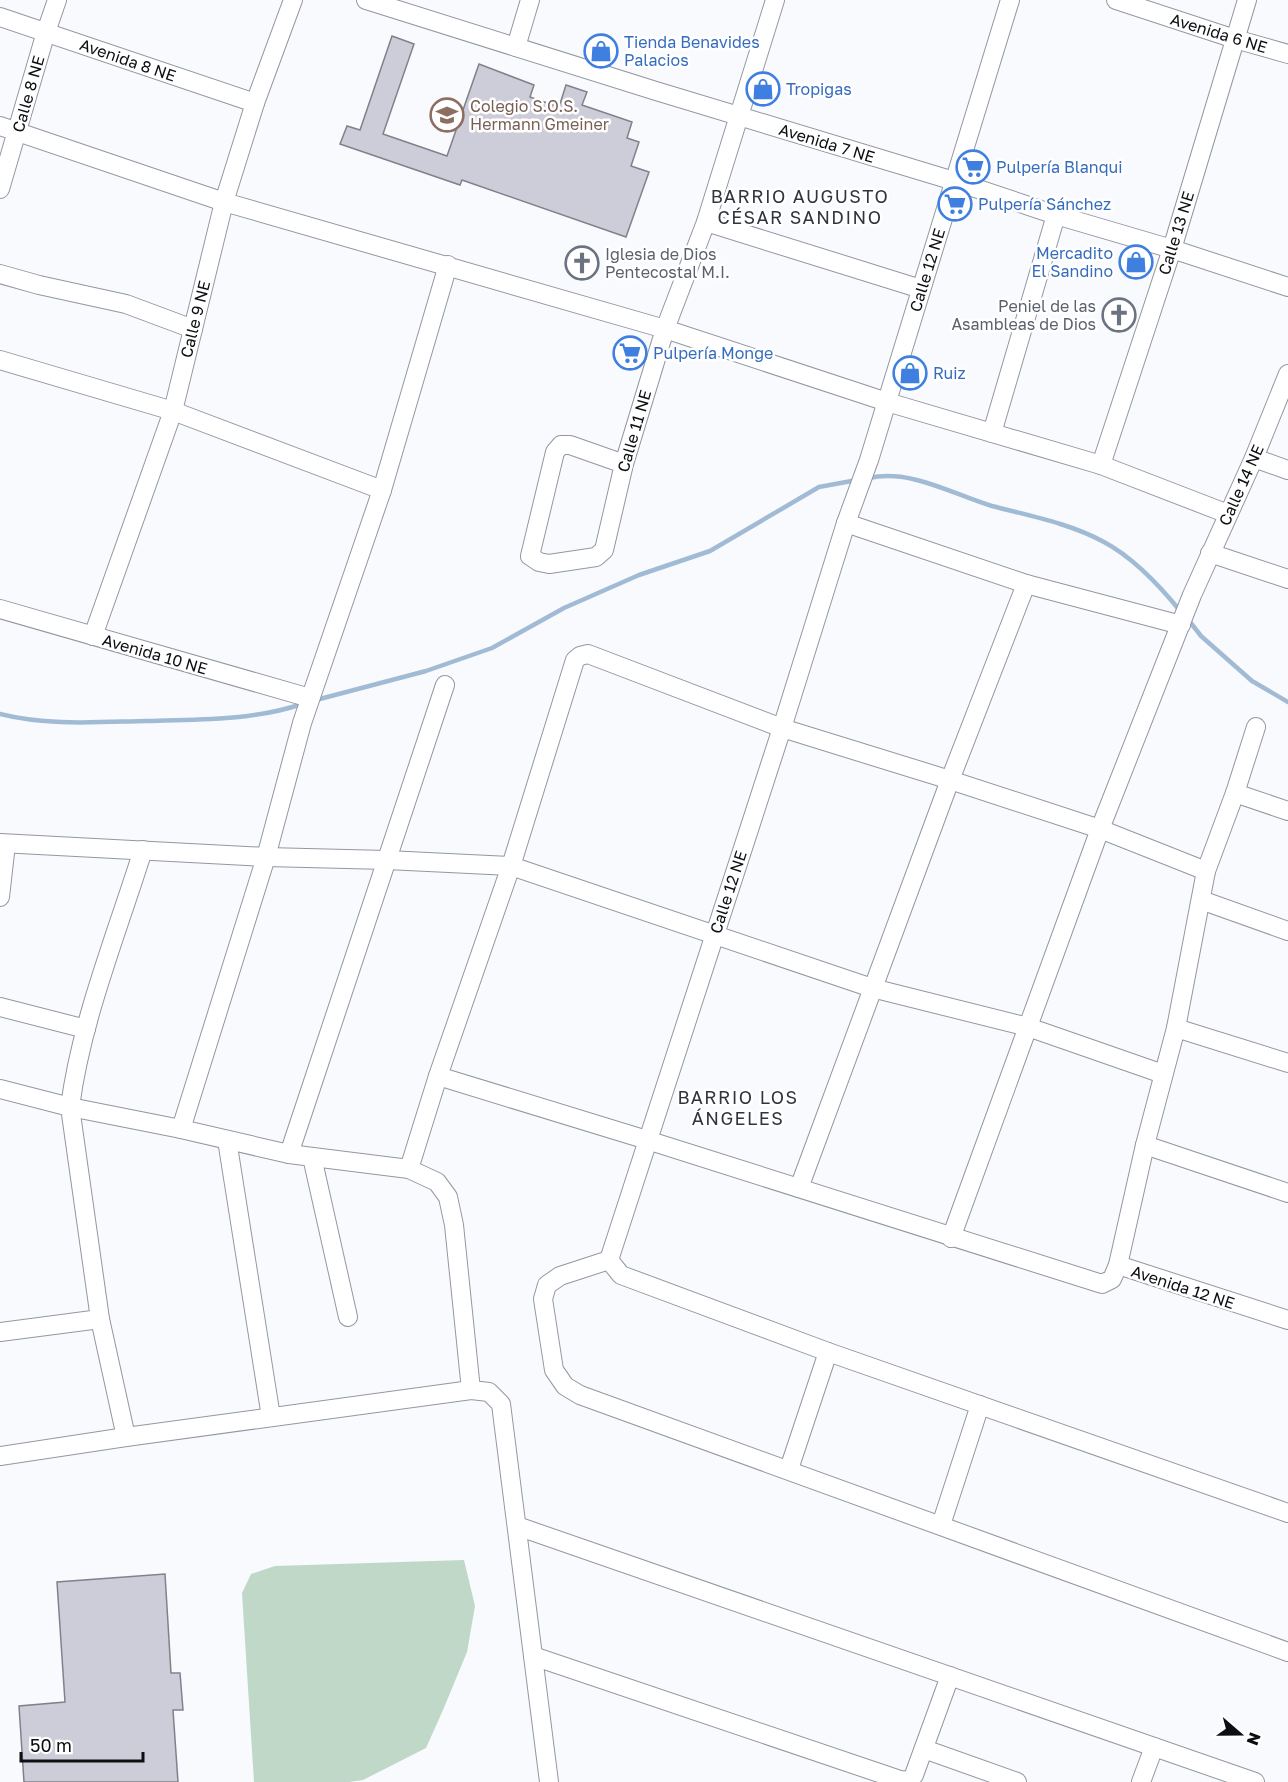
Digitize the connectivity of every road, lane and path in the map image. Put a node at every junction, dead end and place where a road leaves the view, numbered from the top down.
1 (57, 0) edge
2 (293, 0) edge
3 (366, 0) edge
4 (530, 0) edge
5 (775, 0) edge
6 (1010, 0) edge
7 (1116, 0) edge
8 (1247, 0) edge
9 (0, 17) edge
10 (46, 32) junction
11 (1235, 39) junction
12 (516, 47) junction
13 (1288, 54) edge
14 (255, 103) junction
15 (739, 116) junction
16 (9, 129) edge
17 (954, 181) junction
18 (0, 189) edge
19 (224, 202) junction
20 (1056, 215) junction
21 (706, 222) junction
22 (1172, 249) junction
23 (448, 265) junction
24 (0, 274) edge
25 (1288, 287) edge
26 (921, 289) junction
27 (193, 329) junction
28 (665, 329) junction
29 (0, 360) edge
30 (1288, 374) edge
31 (887, 402) junction
32 (173, 411) junction
33 (992, 433) junction
34 (1254, 458) junction
35 (624, 464) junction
36 (1101, 465) junction
37 (1288, 470) edge
38 (382, 490) junction
39 (1228, 514) junction
40 (846, 523) junction
41 (1210, 553) junction
42 (1288, 579) edge
43 (1026, 585) junction
44 (0, 609) edge
45 (1182, 622) junction
46 (93, 636) junction
47 (445, 685) dead end
48 (313, 689) junction
49 (782, 728) junction
50 (1256, 728) dead end
51 (950, 780) junction
52 (1235, 793) junction
53 (1288, 811) edge
54 (1100, 830) junction
55 (3, 844) edge
56 (143, 850) junction
57 (266, 857) junction
58 (387, 860) junction
59 (511, 866) junction
60 (1206, 871) junction
61 (0, 897) edge
62 (1201, 900) junction
63 (1288, 931) edge
64 (714, 933) junction
65 (872, 988) junction
66 (0, 1008) edge
67 (1029, 1027) junction
68 (1176, 1028) junction
69 (86, 1029) junction
70 (1288, 1063) edge
71 (1163, 1074) junction
72 (438, 1076) junction
73 (0, 1089) edge
74 (70, 1107) junction
75 (181, 1129) junction
76 (227, 1140) junction
77 (647, 1140) junction
78 (1145, 1145) junction
79 (289, 1154) junction
80 (312, 1157) junction
81 (409, 1170) junction
82 (799, 1188) junction
83 (1288, 1193) edge
84 (951, 1238) junction
85 (609, 1260) junction
86 (1118, 1265) junction
87 (348, 1317) dead end
88 (100, 1319) junction
89 (1288, 1320) edge
90 (0, 1332) edge
91 (828, 1352) junction
92 (471, 1390) junction
93 (980, 1405) junction
94 (271, 1417) junction
95 (126, 1437) junction
96 (0, 1456) edge
97 (789, 1469) junction
98 (1288, 1513) edge
99 (940, 1525) junction
100 (517, 1526) junction
101 (1288, 1652) edge
102 (533, 1656) junction
103 (950, 1676) junction
104 (1154, 1747) junction
105 (924, 1749) junction
106 (550, 1782) edge
107 (1017, 1782) edge
108 (1142, 1782) edge
109 (1255, 1782) edge

1 - 10 street, Calle 8 NE
2 - 14 street, Calle 9 NE
3 - 12 street, Avenida 7 NE
4 - 12 street
5 - 15 street, Calle 11 NE
6 - 17 street, Calle 12 NE
7 - 11 street, Avenida 6 NE
8 - 11 street, Calle 13 NE
9 - 10 street, Avenida 8 NE
10 - 14 street, Avenida 8 NE
10 - 16 street, Calle 8 NE
11 - 13 street, Avenida 6 NE
11 - 22 street, Calle 13 NE
12 - 15 street, Avenida 7 NE
14 - 19 street, Calle 9 NE
15 - 17 street, Avenida 7 NE
15 - 21 street, Calle 11 NE
16 - 18 street, Calle 8 NE
16 - 19 street
17 - 20 street, Avenida 7 NE
17 - 26 street, Calle 12 NE
19 - 23 street
19 - 27 street, Calle 9 NE
20 - 22 street, Avenida 7 NE
20 - 33 street
21 - 26 street
21 - 28 street, Calle 11 NE
22 - 25 street, Avenida 7 NE
22 - 36 street, Calle 13 NE
23 - 28 street
23 - 38 street
24 - 27 street
26 - 31 street, Calle 12 NE
27 - 32 street, Calle 9 NE
28 - 31 street
28 - 35 street, Calle 11 NE
29 - 32 street
30 - 34 street, Calle 14 NE
31 - 33 street
31 - 40 street, Calle 12 NE
32 - 38 street
32 - 46 street, Calle 9 NE
33 - 36 street
34 - 37 street
34 - 39 street, Calle 14 NE
35 - 35 street, Calle 11 NE
36 - 39 street
38 - 48 street
39 - 41 street, Calle 14 NE
40 - 43 street
40 - 49 street, Calle 12 NE
41 - 42 street
41 - 45 street, Calle 14 NE
43 - 45 street
43 - 51 street
44 - 46 street, Avenida 10 NE
45 - 54 street, Calle 14 NE
46 - 48 street, Avenida 10 NE
47 - 58 street
48 - 57 street
49 - 51 street
49 - 59 street
49 - 64 street, Calle 12 NE
50 - 52 street
51 - 54 street
51 - 65 street
52 - 53 street
52 - 60 street
54 - 60 street
54 - 67 street, Calle 14 NE
55 - 56 street
55 - 61 street
56 - 57 street
56 - 69 street
57 - 58 street
57 - 75 street
58 - 59 street
58 - 79 street
59 - 64 street
59 - 72 street
60 - 62 street
62 - 63 street
62 - 68 street
64 - 65 street
64 - 77 street, Calle 12 NE
65 - 67 street
65 - 82 street
66 - 69 street
67 - 71 street
67 - 84 street, Calle 14 NE
68 - 70 street
68 - 71 street
69 - 74 street
71 - 78 street
72 - 77 street
72 - 81 street
73 - 74 street
74 - 75 street
74 - 88 street
75 - 76 street
76 - 79 street
76 - 94 street
77 - 82 street
77 - 85 street, Calle 12 NE
78 - 83 street
78 - 86 street
79 - 80 street
80 - 81 street
80 - 87 street
81 - 92 street
82 - 84 street
84 - 86 street, Avenida 12 NE
85 - 91 street
85 - 97 street
86 - 89 street, Avenida 12 NE
88 - 90 street
88 - 95 street
91 - 93 street
91 - 97 street
92 - 94 street
92 - 100 street
93 - 98 street
93 - 99 street
94 - 95 street
95 - 96 street
97 - 99 street
99 - 101 street
100 - 102 street
100 - 103 street
102 - 105 street
102 - 106 street
103 - 104 street
103 - 105 street
104 - 108 street
104 - 109 street
105 - 107 street

